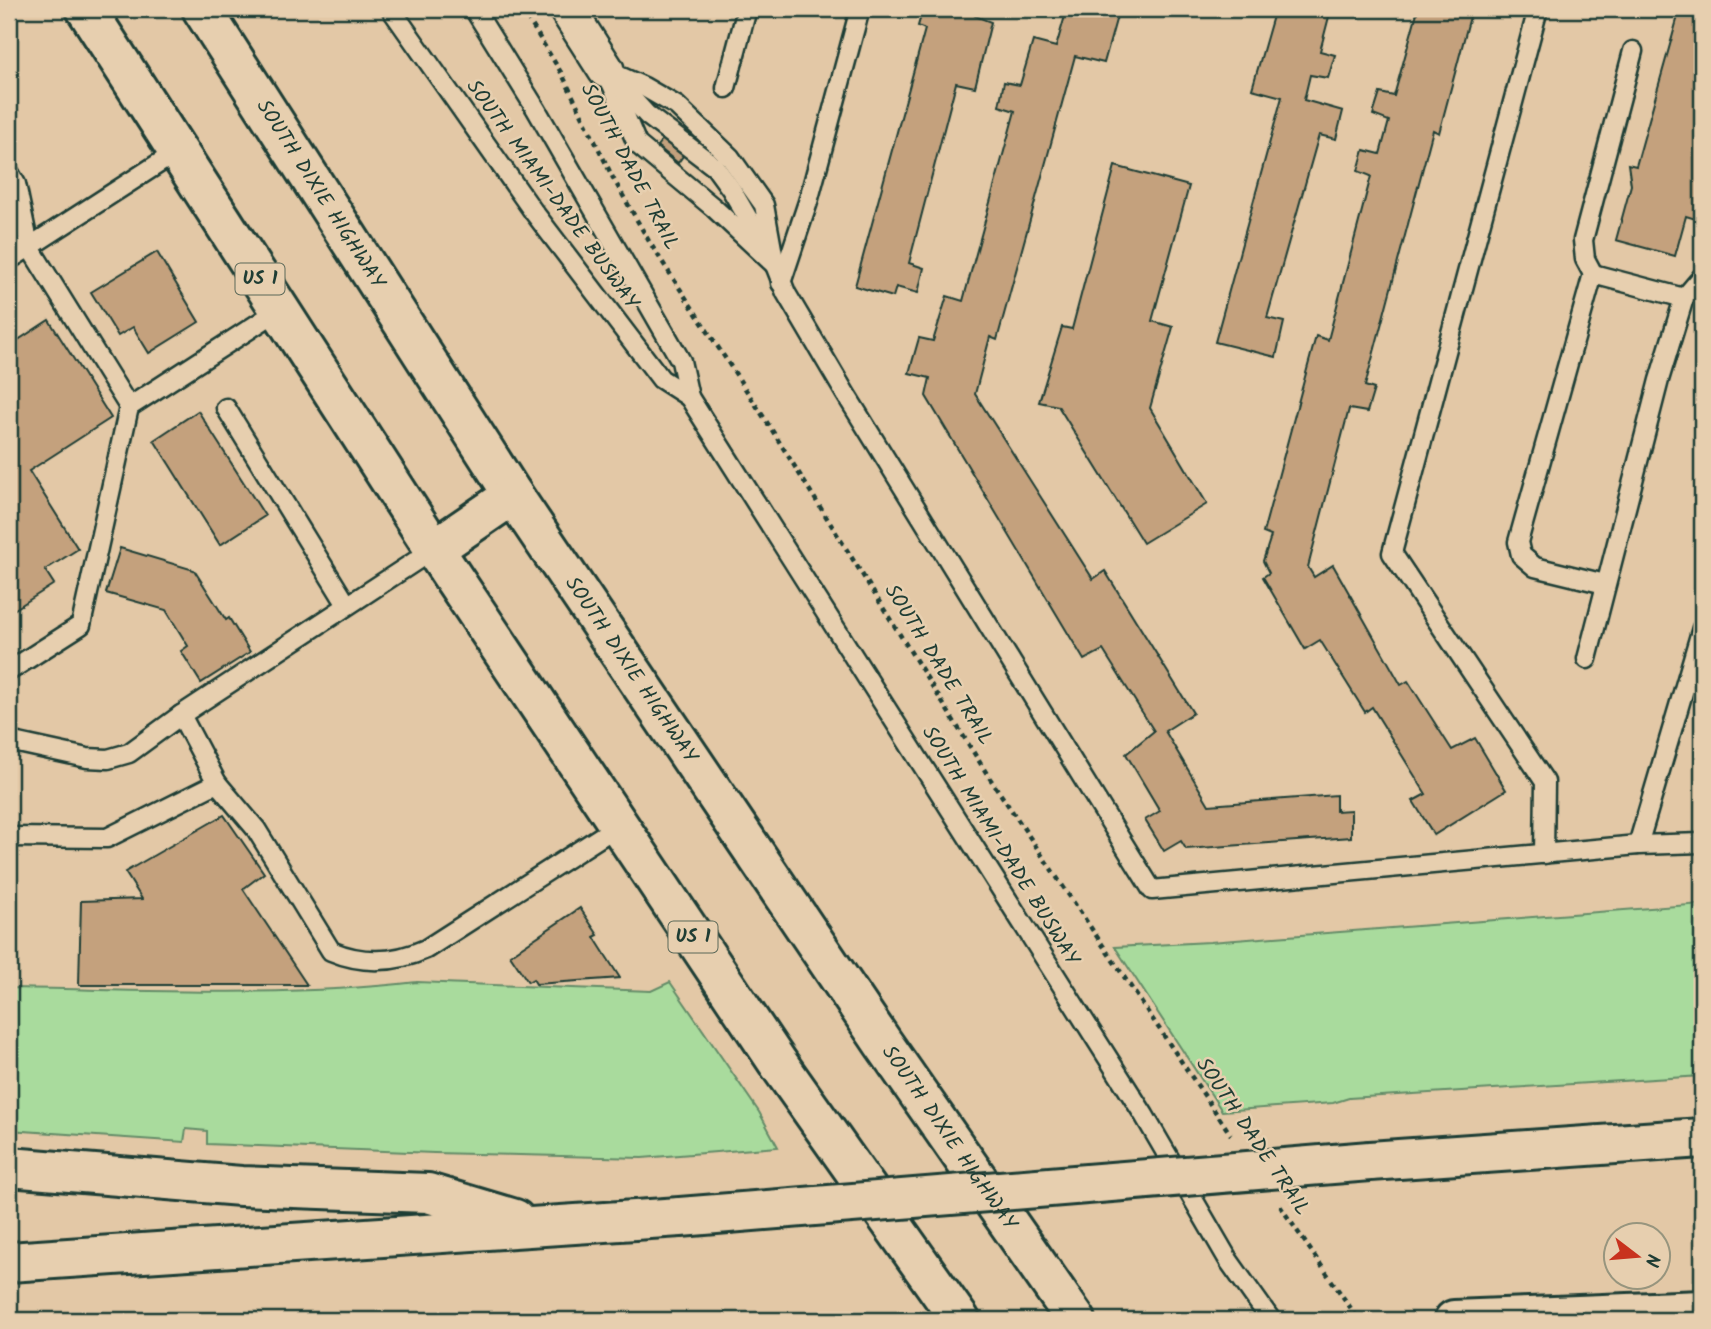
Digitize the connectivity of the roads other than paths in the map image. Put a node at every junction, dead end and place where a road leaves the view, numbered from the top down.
1 (86, 9) edge
2 (202, 9) edge
3 (391, 9) edge
4 (474, 9) edge
5 (568, 9) edge
6 (747, 9) edge
7 (860, 9) edge
8 (1538, 9) edge
9 (1633, 51) dead end
10 (606, 70) junction
11 (726, 88) dead end
12 (178, 151) junction
13 (11, 181) edge
14 (29, 246) junction
15 (9, 260) edge
16 (775, 265) junction
17 (1593, 274) junction
18 (1702, 278) edge
19 (781, 284) junction
20 (1684, 298) junction
21 (279, 310) junction
22 (689, 397) junction
23 (129, 407) junction
24 (226, 408) dead end
25 (513, 495) junction
26 (434, 549) junction
27 (1605, 584) junction
28 (347, 605) junction
29 (1702, 628) edge
30 (1587, 659) dead end
31 (9, 671) edge
32 (181, 715) junction
33 (9, 741) edge
34 (217, 783) junction
35 (619, 825) junction
36 (9, 837) edge
37 (1702, 843) edge
38 (1638, 845) junction
39 (1544, 854) junction
40 (1702, 1138) edge
41 (9, 1167) edge
42 (540, 1227) junction
43 (9, 1262) edge
44 (1702, 1310) edge
45 (1467, 1319) edge
46 (960, 1320) edge
47 (1076, 1320) edge
48 (1271, 1320) edge

1 - 12 highway, US 1
2 - 25 highway, SOUTH DIXIE HIGHWAY
3 - 22 lane, SOUTH MIAMI-DADE BUSWAY
4 - 22 lane, SOUTH MIAMI-DADE BUSWAY
5 - 10 street
6 - 11 lane
7 - 19 lane
8 - 39 lane
9 - 17 lane
10 - 16 lane
10 - 16 lane
10 - 16 lane
12 - 14 lane
12 - 21 highway, US 1
13 - 14 lane
14 - 15 lane
14 - 23 lane
16 - 19 lane
17 - 20 lane
17 - 27 lane
18 - 20 lane
19 - 39 lane
20 - 27 lane
21 - 23 lane
21 - 26 highway, US 1
22 - 48 lane, SOUTH MIAMI-DADE BUSWAY
23 - 31 lane
24 - 28 lane
25 - 26 highway
25 - 47 highway, SOUTH DIXIE HIGHWAY
26 - 28 lane
26 - 35 highway, US 1
27 - 30 lane
28 - 32 lane
29 - 38 lane
32 - 33 lane
32 - 34 lane
34 - 35 lane
34 - 36 lane
35 - 46 highway, US 1
37 - 38 lane
38 - 39 lane
40 - 42 highway, bridge
41 - 42 highway
42 - 43 highway
44 - 45 highway

